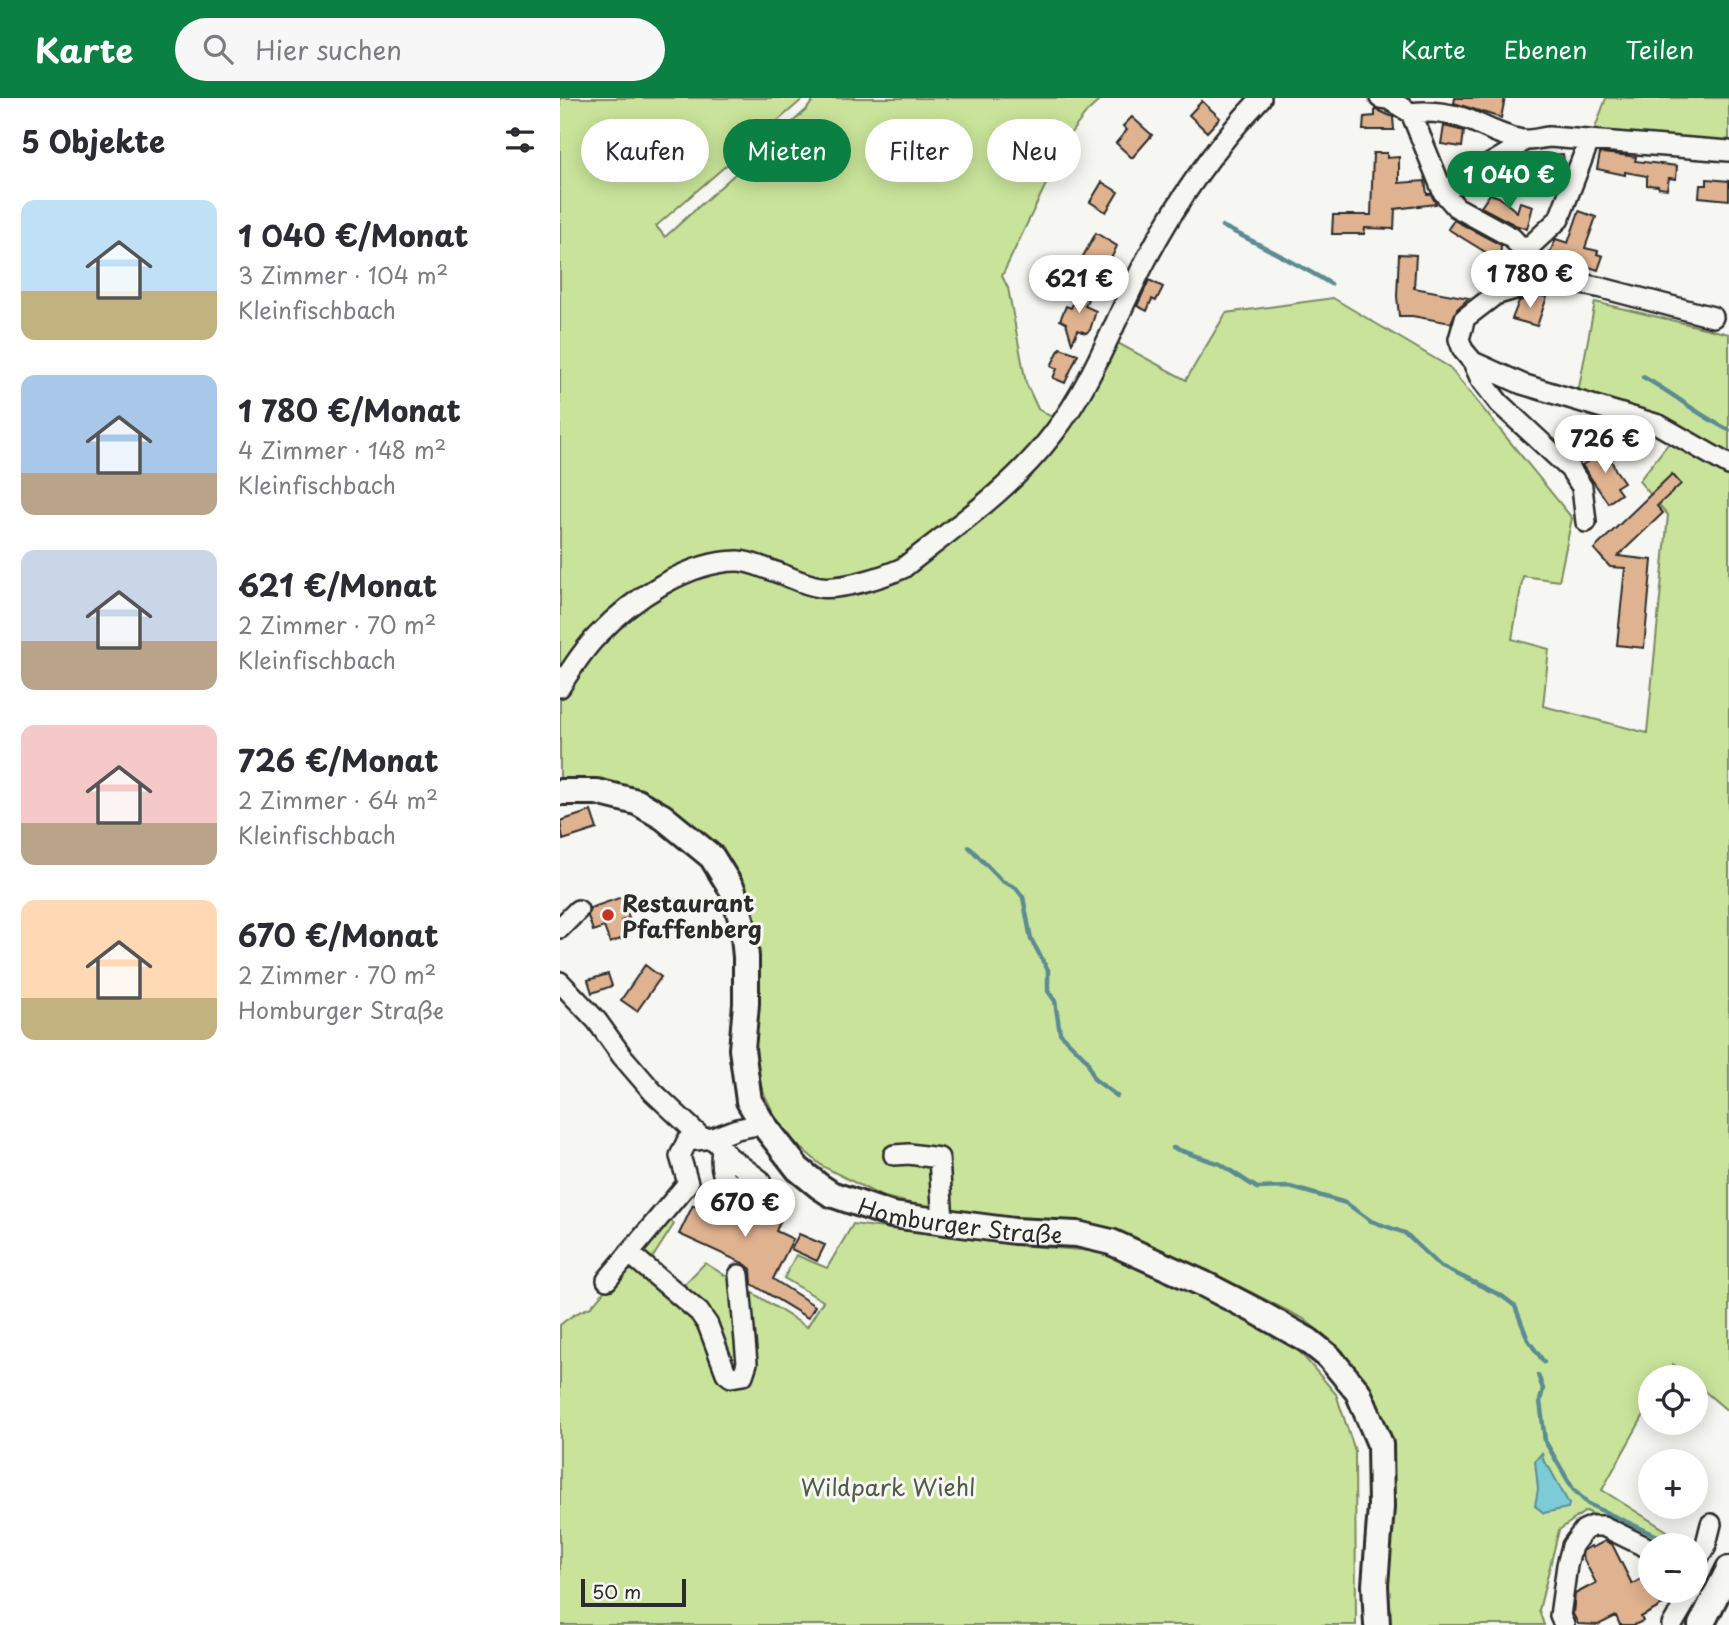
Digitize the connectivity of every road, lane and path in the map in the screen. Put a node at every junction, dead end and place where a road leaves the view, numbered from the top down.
1 (1261, 98) edge
2 (1380, 98) edge
3 (1411, 113) junction
4 (1524, 140) junction
5 (1588, 141) junction
6 (1729, 151) edge
7 (1443, 192) junction
8 (1525, 251) junction
9 (1552, 278) junction
10 (1713, 317) dead end
11 (1473, 362) junction
12 (1729, 465) edge
13 (1586, 522) dead end
14 (560, 687) edge
15 (560, 792) edge
16 (578, 910) dead end
17 (560, 928) edge
18 (560, 982) edge
19 (762, 1124) junction
20 (713, 1142) junction
21 (894, 1156) dead end
22 (758, 1179) dead end
23 (943, 1222) junction
24 (629, 1253) junction
25 (739, 1275) dead end
26 (607, 1280) dead end
27 (1712, 1524) dead end
28 (1708, 1538) edge
29 (1638, 1543) edge
30 (1729, 1569) edge
31 (1685, 1603) edge
32 (1377, 1625) edge
33 (1564, 1625) edge
34 (1672, 1625) edge
35 (1701, 1625) edge

1 - 14 street
2 - 3 street
3 - 4 street
3 - 7 street
4 - 5 street
4 - 7 street
5 - 6 street
5 - 8 street
7 - 8 street
8 - 9 street
9 - 10 street
9 - 11 street
11 - 12 street
11 - 13 street
15 - 19 main road, Homburger Straße
16 - 17 street
18 - 20 street
19 - 20 street
19 - 23 main road, Homburger Straße
20 - 22 street
20 - 24 street
21 - 23 street
23 - 32 main road, Homburger Straße
24 - 25 street
24 - 26 street
27 - 28 street
29 - 33 street
30 - 35 main road
31 - 34 street

